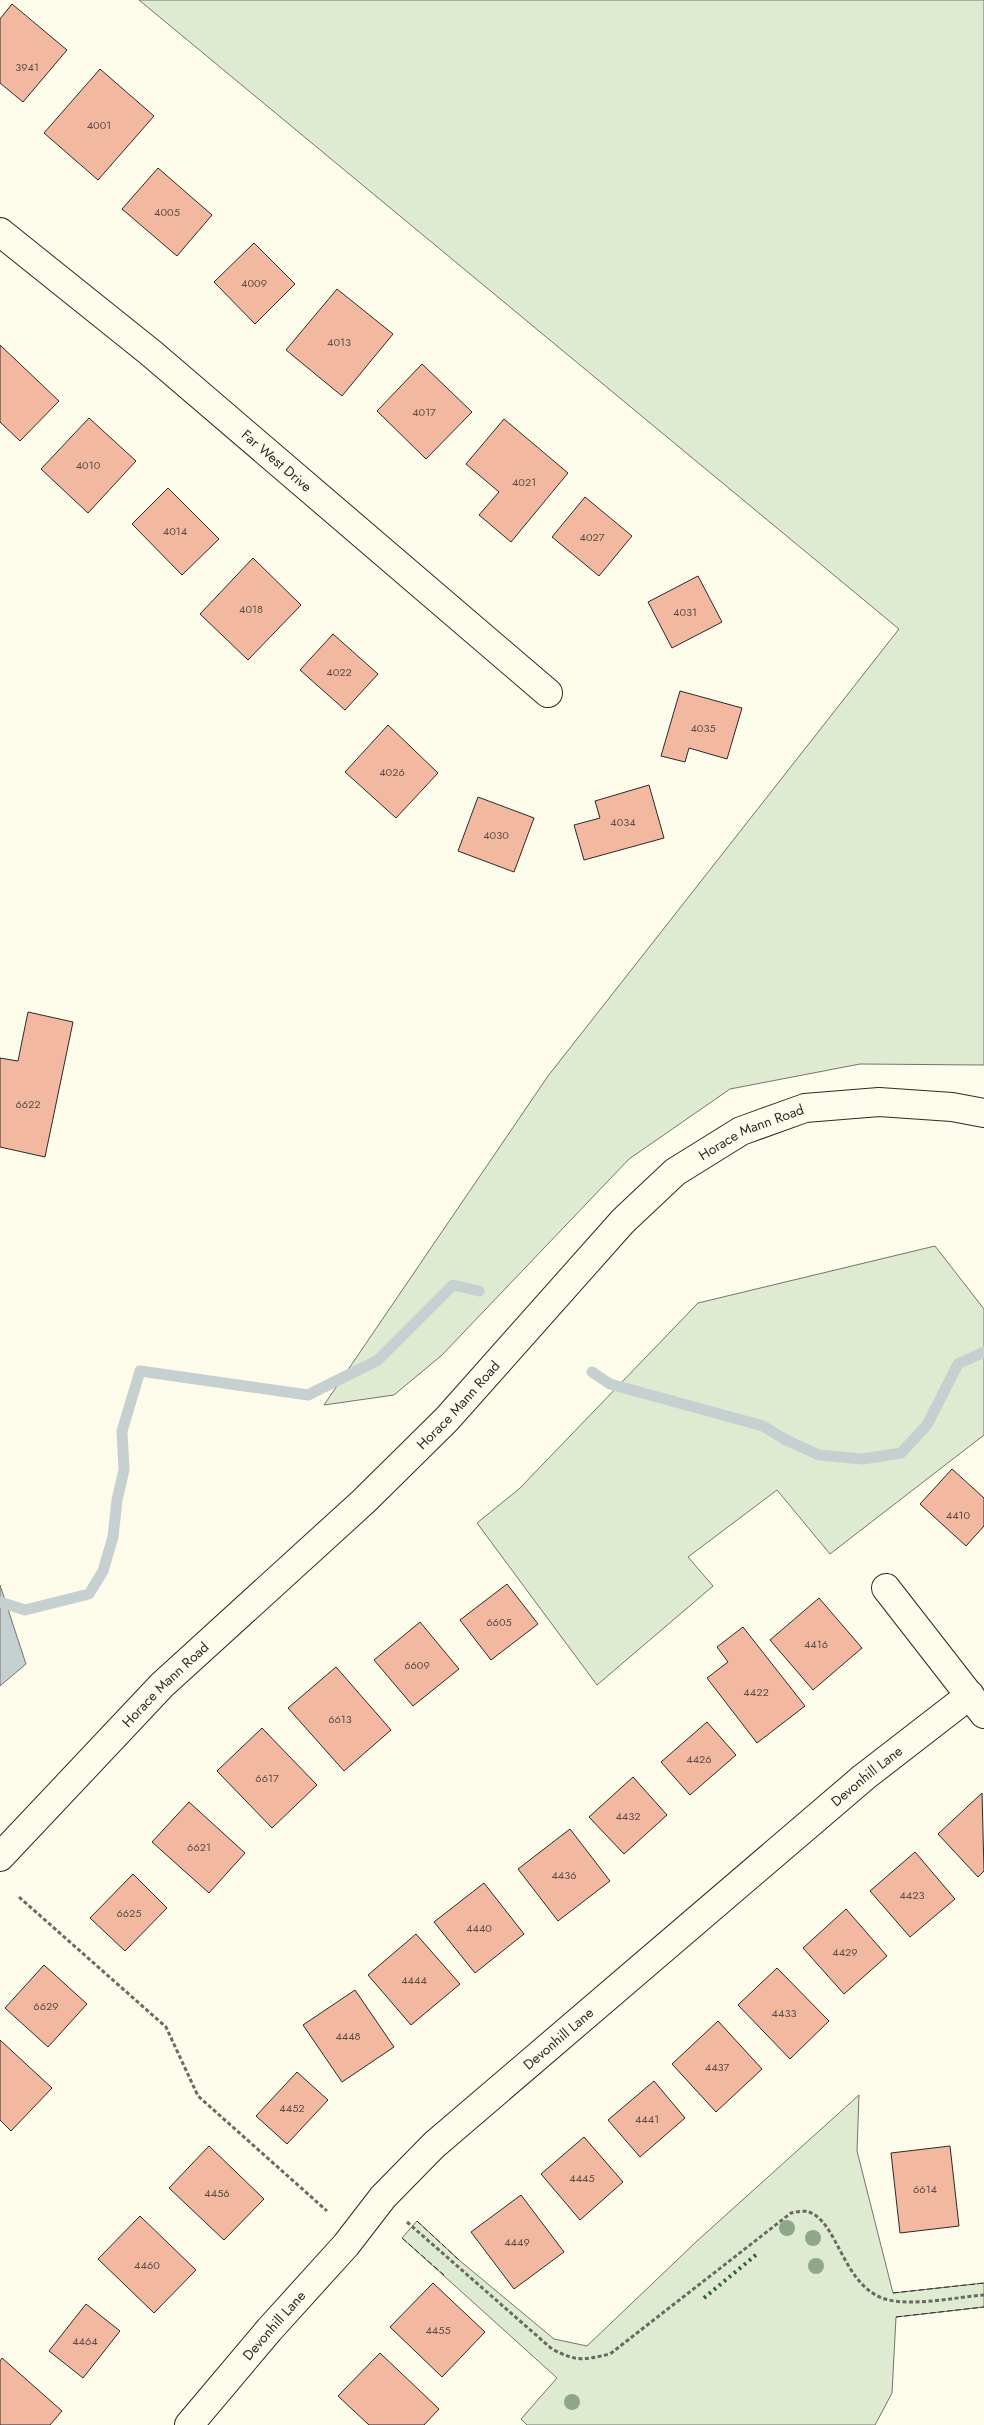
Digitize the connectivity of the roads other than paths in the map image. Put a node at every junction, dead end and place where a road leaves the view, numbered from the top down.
1 (0, 232) edge
2 (548, 693) dead end
3 (984, 1113) edge
4 (886, 1588) dead end
5 (977, 1705) edge
6 (0, 1857) edge
7 (189, 2425) edge

1 - 2 street, Far West Drive
3 - 6 street, Horace Mann Road
4 - 5 street
5 - 7 street, Devonhill Lane

